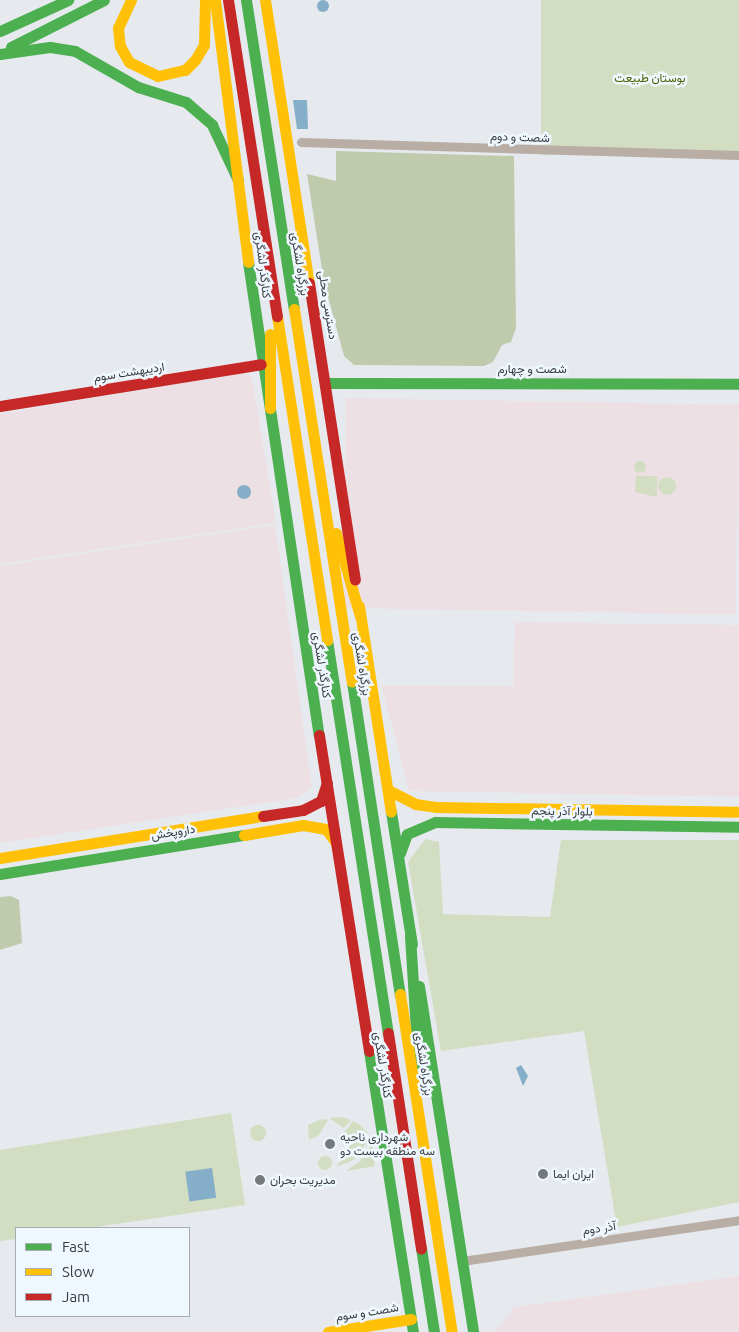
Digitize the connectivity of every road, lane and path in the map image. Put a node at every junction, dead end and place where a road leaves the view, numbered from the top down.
1 (49, 0) edge
2 (68, 0) edge
3 (104, 0) edge
4 (131, 0) edge
5 (205, 0) edge
6 (215, 0) edge
7 (228, 0) edge
8 (246, 0) edge
9 (265, 0) edge
10 (0, 31) edge
11 (0, 52) edge
12 (301, 142) dead end
13 (739, 155) edge
14 (238, 180) junction
15 (268, 270) junction
16 (261, 364) junction
17 (326, 383) junction
18 (739, 384) edge
19 (0, 406) edge
20 (270, 408) junction
21 (316, 459) junction
22 (360, 616) junction
23 (328, 781) junction
24 (390, 791) junction
25 (303, 810) junction
26 (739, 812) edge
27 (303, 825) junction
28 (739, 827) edge
29 (338, 849) junction
30 (400, 853) junction
31 (0, 858) edge
32 (0, 874) edge
33 (410, 936) junction
34 (419, 1124) junction
35 (739, 1220) edge
36 (462, 1261) junction
37 (411, 1319) junction
38 (328, 1332) edge
39 (413, 1332) edge
40 (434, 1332) edge
41 (452, 1332) edge
42 (473, 1332) edge

1 - 10 main road
2 - 10 main road
3 - 11 main road
4 - 5 main road
6 - 14 main road, کنارگذر لشگری
7 - 15 main road
8 - 21 main road, بزرگراه لشگری
9 - 17 main road, دسترسی محلی
11 - 14 main road
12 - 13 street, شصت و دوم
14 - 16 main road, کنارگذر لشگری
15 - 20 main road
15 - 40 main road
16 - 19 main road, اردیبهشت سوم
16 - 20 main road, کنارگذر لشگری
17 - 18 main road, شصت و چهارم
17 - 22 main road, دسترسی محلی
20 - 23 main road, کنارگذر لشگری
21 - 22 main road
21 - 34 main road, بزرگراه لشگری
22 - 24 main road
23 - 25 main road, داروپخش
23 - 29 main road, کنارگذر لشگری
24 - 26 main road, بلوار آذر پنجم
24 - 30 main road
25 - 27 main road
25 - 31 main road, داروپخش
27 - 29 main road, داروپخش
27 - 32 main road, داروپخش
28 - 30 main road, بلوار آذر پنجم
29 - 37 main road, کنارگذر لشگری
30 - 33 main road
33 - 34 main road
33 - 36 main road
34 - 41 main road, بزرگراه لشگری
35 - 36 street, آذر دوم
36 - 42 main road
37 - 38 main road, شصت و سوم
37 - 39 main road, کنارگذر لشگری

